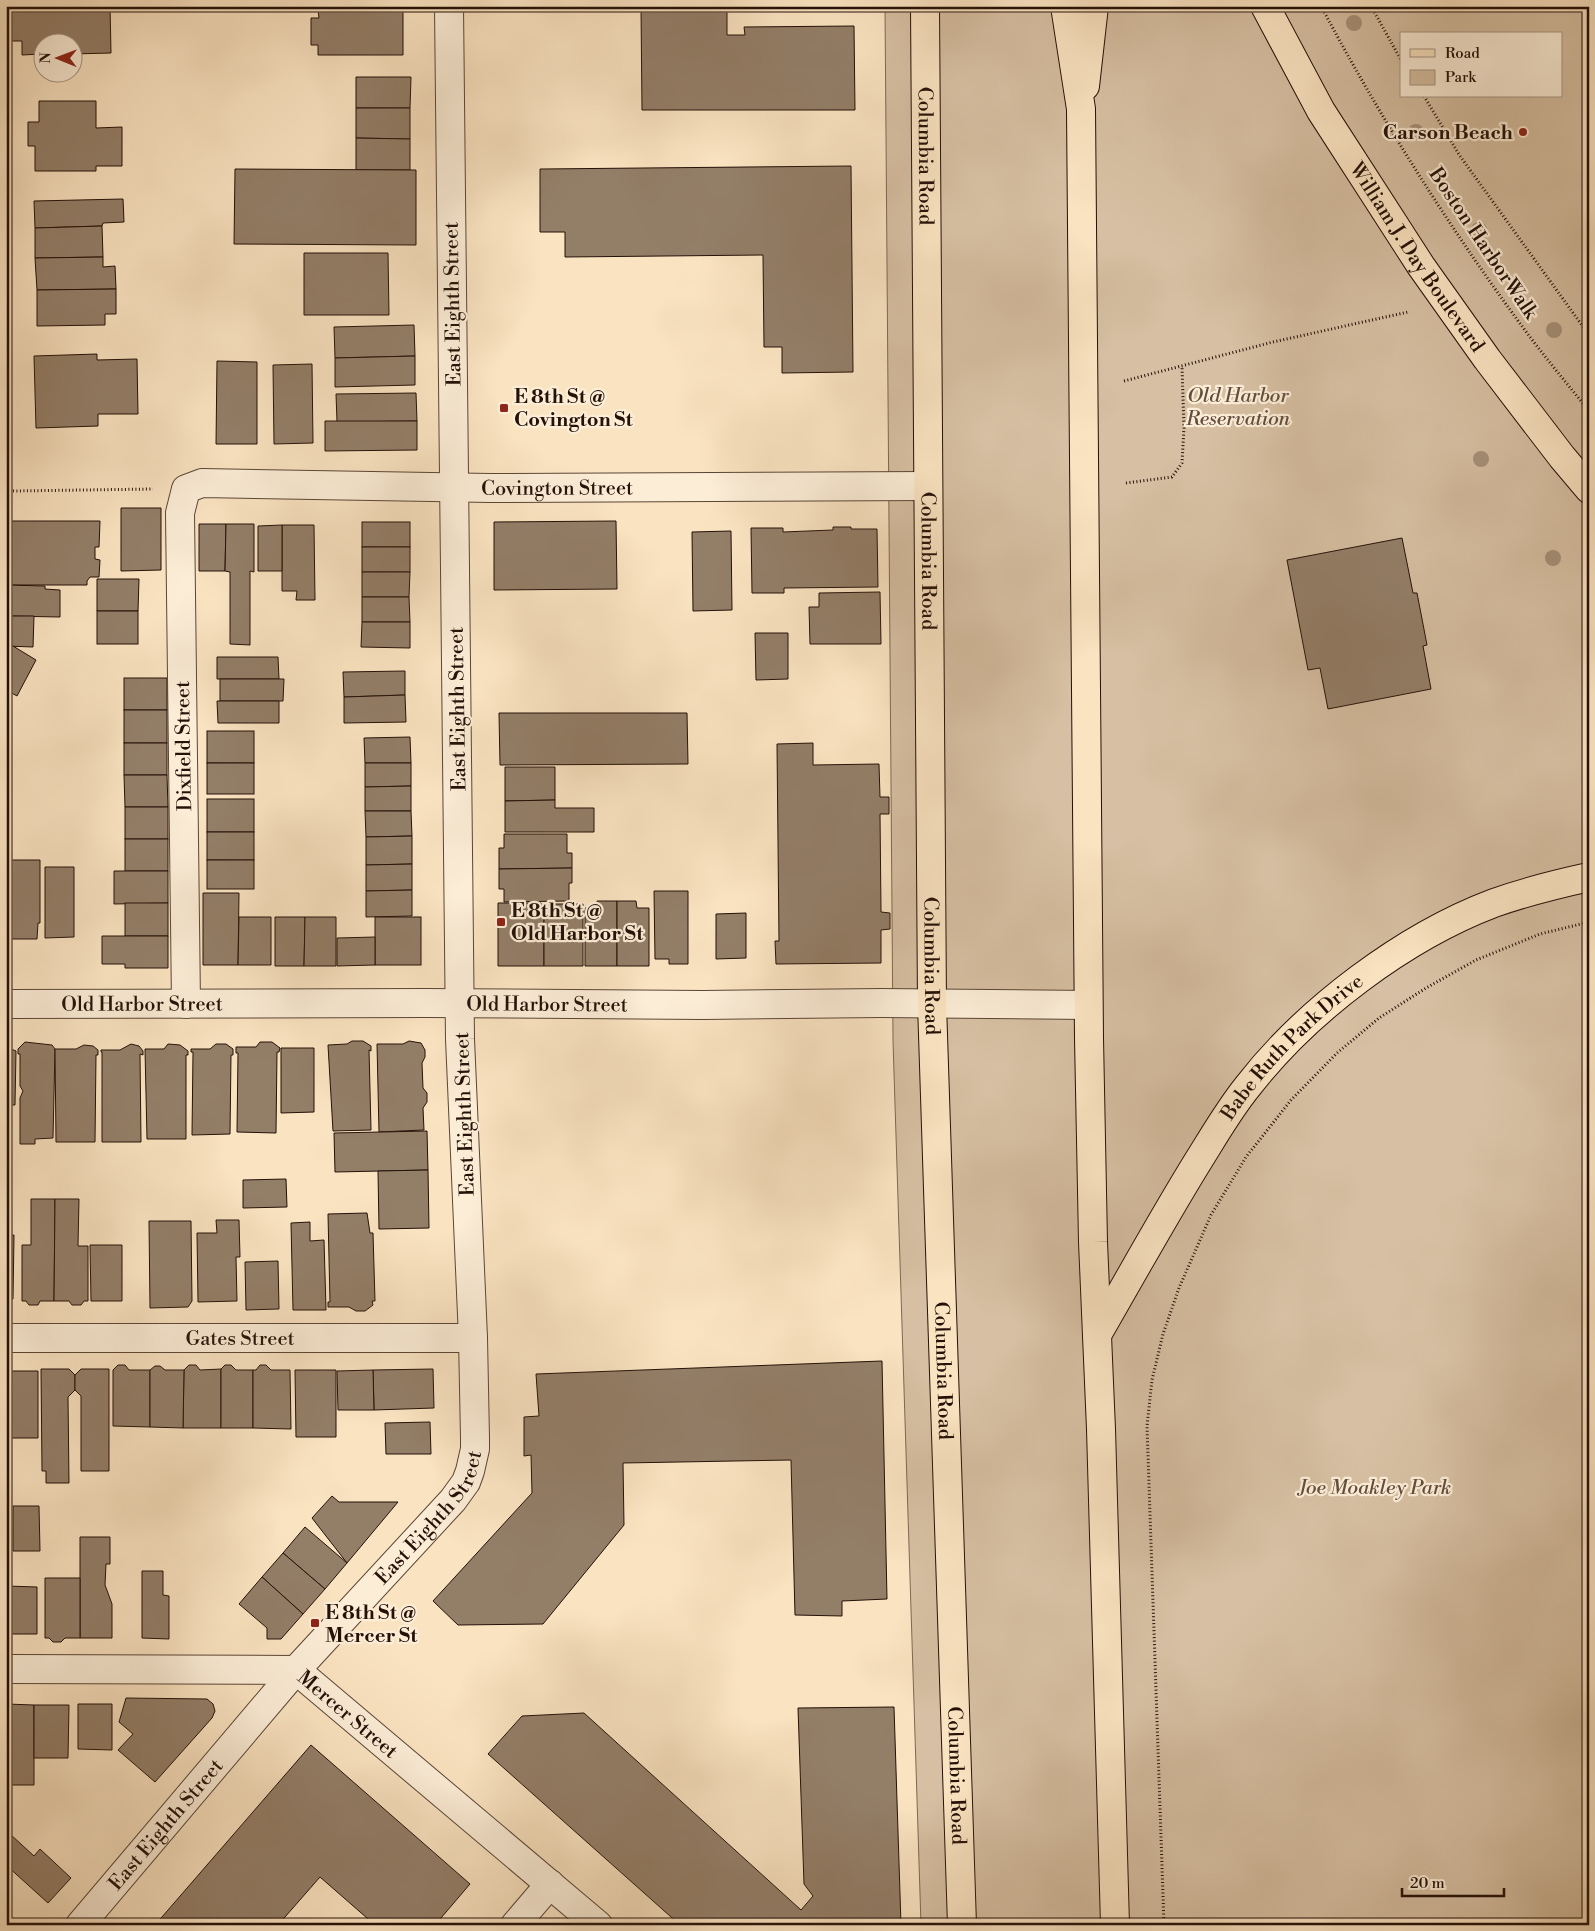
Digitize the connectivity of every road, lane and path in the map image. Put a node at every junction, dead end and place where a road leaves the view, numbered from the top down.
1 (449, 6) edge
2 (925, 6) edge
3 (1065, 6) edge
4 (1094, 6) edge
5 (1321, 6) edge
6 (1371, 6) edge
7 (1266, 8) edge
8 (1400, 58) edge
9 (1425, 98) edge
10 (1081, 109) junction
11 (1408, 312) dead end
12 (1589, 335) edge
13 (1182, 367) junction
14 (1124, 381) dead end
15 (1589, 411) edge
16 (1126, 483) dead end
17 (928, 486) junction
18 (454, 487) junction
19 (157, 489) dead end
20 (186, 489) joint
21 (1589, 489) edge
22 (6, 490) edge
23 (1589, 877) edge
24 (1589, 922) edge
25 (6, 1004) edge
26 (186, 1004) junction
27 (460, 1004) junction
28 (932, 1004) junction
29 (1088, 1005) junction
30 (1097, 1334) junction
31 (6, 1338) edge
32 (473, 1338) junction
33 (6, 1669) edge
34 (296, 1670) junction
35 (550, 1884) junction
36 (80, 1925) edge
37 (515, 1925) edge
38 (598, 1925) edge
39 (962, 1925) edge
40 (1116, 1925) edge
41 (1164, 1925) edge

1 - 18 street, East Eighth Street
2 - 17 main road, Columbia Road
3 - 10 main road
4 - 10 main road
5 - 15 path, Boston HarborWalk
6 - 8 path
7 - 21 main road, William J. Day Boulevard
9 - 12 path
10 - 29 main road
11 - 13 path
13 - 14 path
13 - 16 path
17 - 18 street, Covington Street
17 - 28 main road, Columbia Road
18 - 20 street, Covington Street
18 - 27 street, East Eighth Street
19 - 22 path
20 - 26 street, Dixfield Street
23 - 30 main road, Babe Ruth Park Drive
24 - 41 path
25 - 26 street, Old Harbor Street
26 - 27 street, Old Harbor Street
27 - 28 street, Old Harbor Street
27 - 32 street, East Eighth Street
28 - 29 street, Old Harbor Street
28 - 39 main road, Columbia Road
29 - 30 main road
30 - 40 main road
31 - 32 street, Gates Street
32 - 34 street, East Eighth Street
33 - 34 street, Mercer Street
34 - 35 street, Mercer Street
34 - 36 street, East Eighth Street
35 - 37 street
35 - 38 street, Mercer Street

